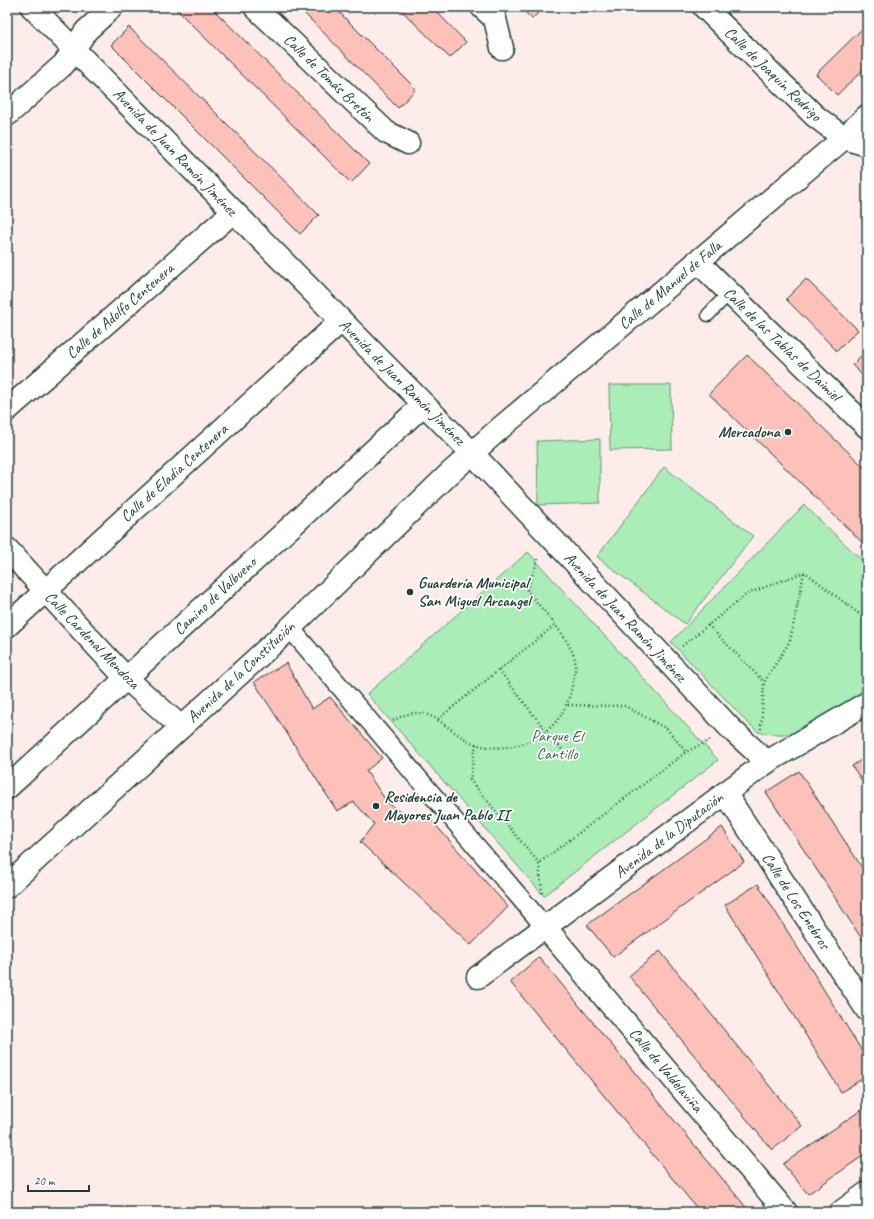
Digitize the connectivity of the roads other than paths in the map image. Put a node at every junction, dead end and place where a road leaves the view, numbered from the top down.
1 (32, 7) edge
2 (112, 7) edge
3 (256, 7) edge
4 (482, 7) edge
5 (704, 7) edge
6 (74, 48) junction
7 (502, 48) dead end
8 (7, 116) edge
9 (867, 116) edge
10 (844, 138) junction
11 (408, 143) dead end
12 (867, 145) edge
13 (233, 212) junction
14 (697, 261) junction
15 (729, 293) junction
16 (708, 315) dead end
17 (341, 321) junction
18 (423, 405) junction
19 (7, 410) edge
20 (867, 427) edge
21 (472, 453) junction
22 (7, 549) edge
23 (45, 590) junction
24 (7, 626) edge
25 (290, 628) junction
26 (126, 678) junction
27 (867, 703) edge
28 (181, 727) junction
29 (763, 758) junction
30 (7, 788) edge
31 (725, 793) junction
32 (7, 886) edge
33 (545, 927) junction
34 (478, 977) dead end
35 (867, 1010) edge
36 (867, 1193) edge
37 (786, 1212) edge
38 (841, 1212) edge

1 - 6 street, Avenida de Juan Ramón Jiménez
2 - 6 street
3 - 11 street, Calle de Tomás Bretón
4 - 7 street
5 - 10 street, Calle de Joaquín Rodrigo
6 - 8 street
6 - 13 street, Avenida de Juan Ramón Jiménez
9 - 10 street, Calle de Manuel de Falla
10 - 12 street
10 - 14 street, Calle de Manuel de Falla
13 - 17 street, Avenida de Juan Ramón Jiménez
13 - 19 street, Calle de Adolfo Centenera
14 - 15 street, Calle de las Tablas de Daimiel
14 - 21 street, Calle de Manuel de Falla
15 - 16 lane
15 - 20 street, Calle de las Tablas de Daimiel
17 - 18 street, Avenida de Juan Ramón Jiménez
17 - 23 street, Calle de Eladia Centenera
18 - 21 street, Avenida de Juan Ramón Jiménez
18 - 26 street, Camino de Valbueno
21 - 25 street, Avenida de la Constitución
21 - 29 street, Avenida de Juan Ramón Jiménez
22 - 23 street, Calle Cardenal Mendoza
23 - 24 street, Calle de Eladia Centenera
23 - 26 street, Calle Cardenal Mendoza
25 - 28 street, Avenida de la Constitución
25 - 33 street
26 - 28 street, Calle Cardenal Mendoza
26 - 30 street, Camino de Valbueno
27 - 29 street, Avenida de la Diputación
28 - 32 street, Avenida de la Constitución
29 - 31 street, Avenida de la Diputación
31 - 33 street, Avenida de la Diputación
31 - 35 street, Calle de Los Enebros
33 - 34 street, Avenida de la Diputación
33 - 37 street, Calle de Valdelaviña
36 - 38 street

